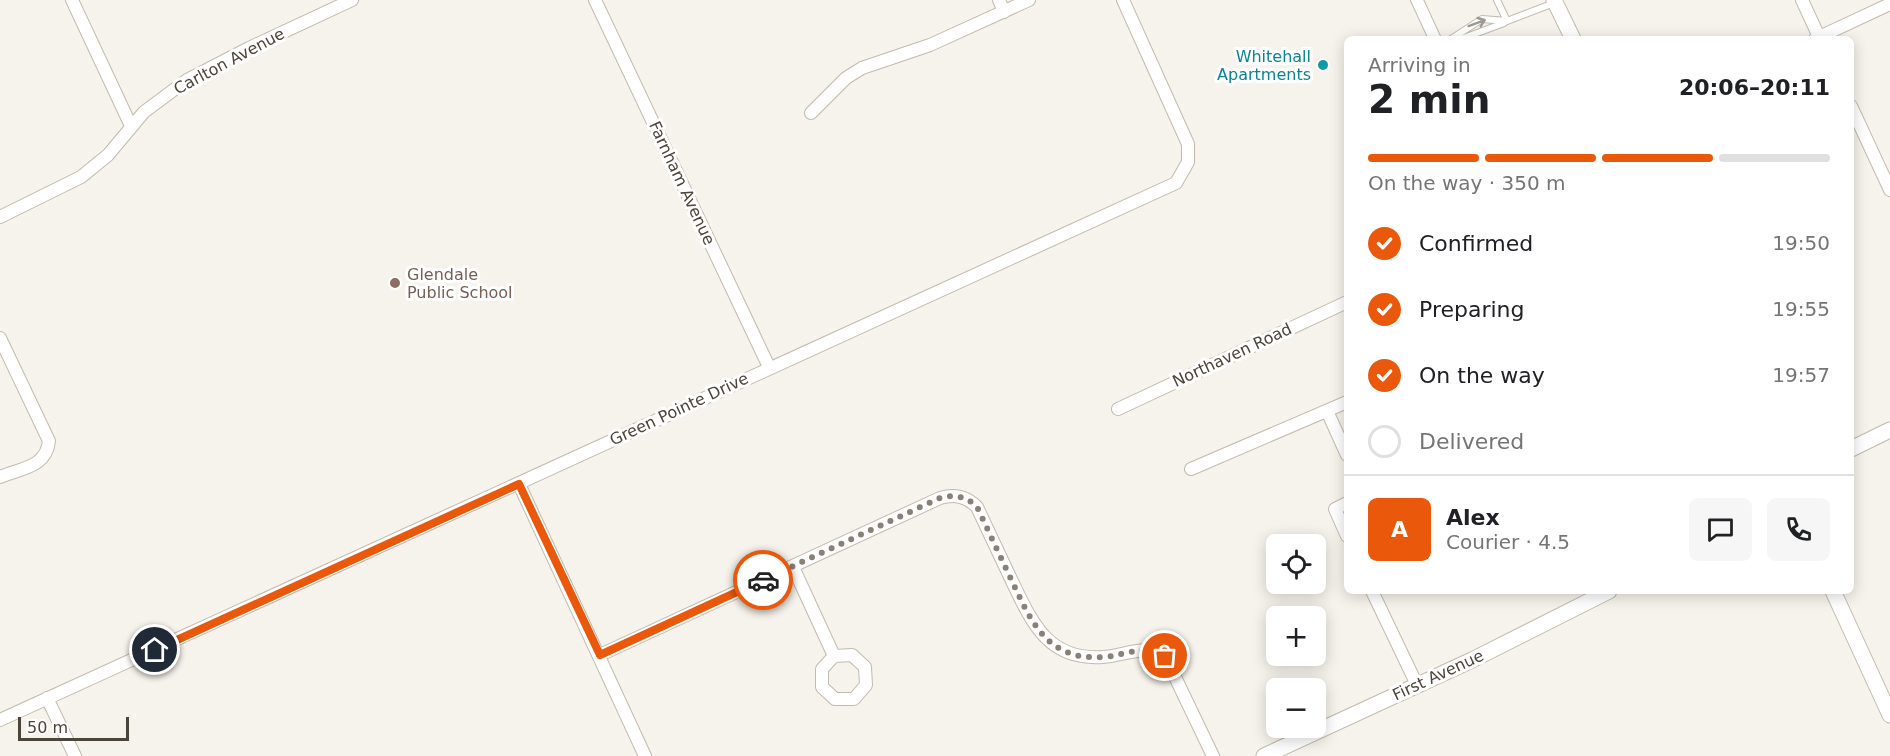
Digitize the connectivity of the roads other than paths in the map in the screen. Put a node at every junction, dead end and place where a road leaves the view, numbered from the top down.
1 (72, 0) edge
2 (351, 0) edge
3 (595, 0) edge
4 (1029, 0) edge
5 (1123, 0) edge
6 (1414, 0) edge
7 (1420, 0) edge
8 (1497, 0) edge
9 (1802, 0) edge
10 (1555, 1) edge
11 (1890, 4) edge
12 (1001, 6) edge
13 (1510, 20) junction
14 (1431, 36) edge
15 (1437, 36) edge
16 (1455, 36) edge
17 (1469, 36) edge
18 (1572, 36) edge
19 (1817, 36) edge
20 (1822, 36) edge
21 (1854, 112) edge
22 (810, 113) dead end
23 (131, 126) junction
24 (1890, 190) edge
25 (0, 217) edge
26 (1344, 303) edge
27 (0, 338) edge
28 (770, 367) junction
29 (1344, 403) edge
30 (1118, 408) dead end
31 (1327, 411) junction
32 (1890, 430) edge
33 (1344, 445) edge
34 (1854, 448) edge
35 (1191, 469) dead end
36 (0, 477) edge
37 (519, 484) junction
38 (1344, 504) edge
39 (1344, 529) edge
40 (793, 567) junction
41 (1373, 594) edge
42 (1603, 594) edge
43 (1834, 594) edge
44 (600, 655) junction
45 (834, 656) dead end
46 (1417, 685) junction
47 (48, 698) junction
48 (1890, 715) edge
49 (0, 720) edge
50 (75, 756) edge
51 (645, 756) edge
52 (1213, 756) edge
53 (1264, 756) edge

1 - 23 street
2 - 23 street, Carlton Avenue
3 - 28 street, Farnham Avenue
4 - 12 street
5 - 28 street, Green Pointe Drive
6 - 14 lane
7 - 15 lane
8 - 13 lane
9 - 19 street
10 - 13 lane
10 - 18 street
11 - 20 street
12 - 22 street
16 -> 13 lane
13 - 17 lane
21 - 24 street
23 - 25 street, Carlton Avenue
26 - 30 street, Northaven Road
27 - 36 street
28 - 37 street, Green Pointe Drive
29 - 31 street
31 - 33 street
31 - 35 street
32 - 34 street
37 - 44 street
37 - 47 street, Green Pointe Drive
38 - 39 street
40 - 44 street
40 - 45 street
40 - 52 street
41 - 46 street
42 - 46 street, First Avenue
43 - 48 street
44 - 51 street
46 - 53 street, First Avenue
47 - 49 street, Green Pointe Drive
47 - 50 street

